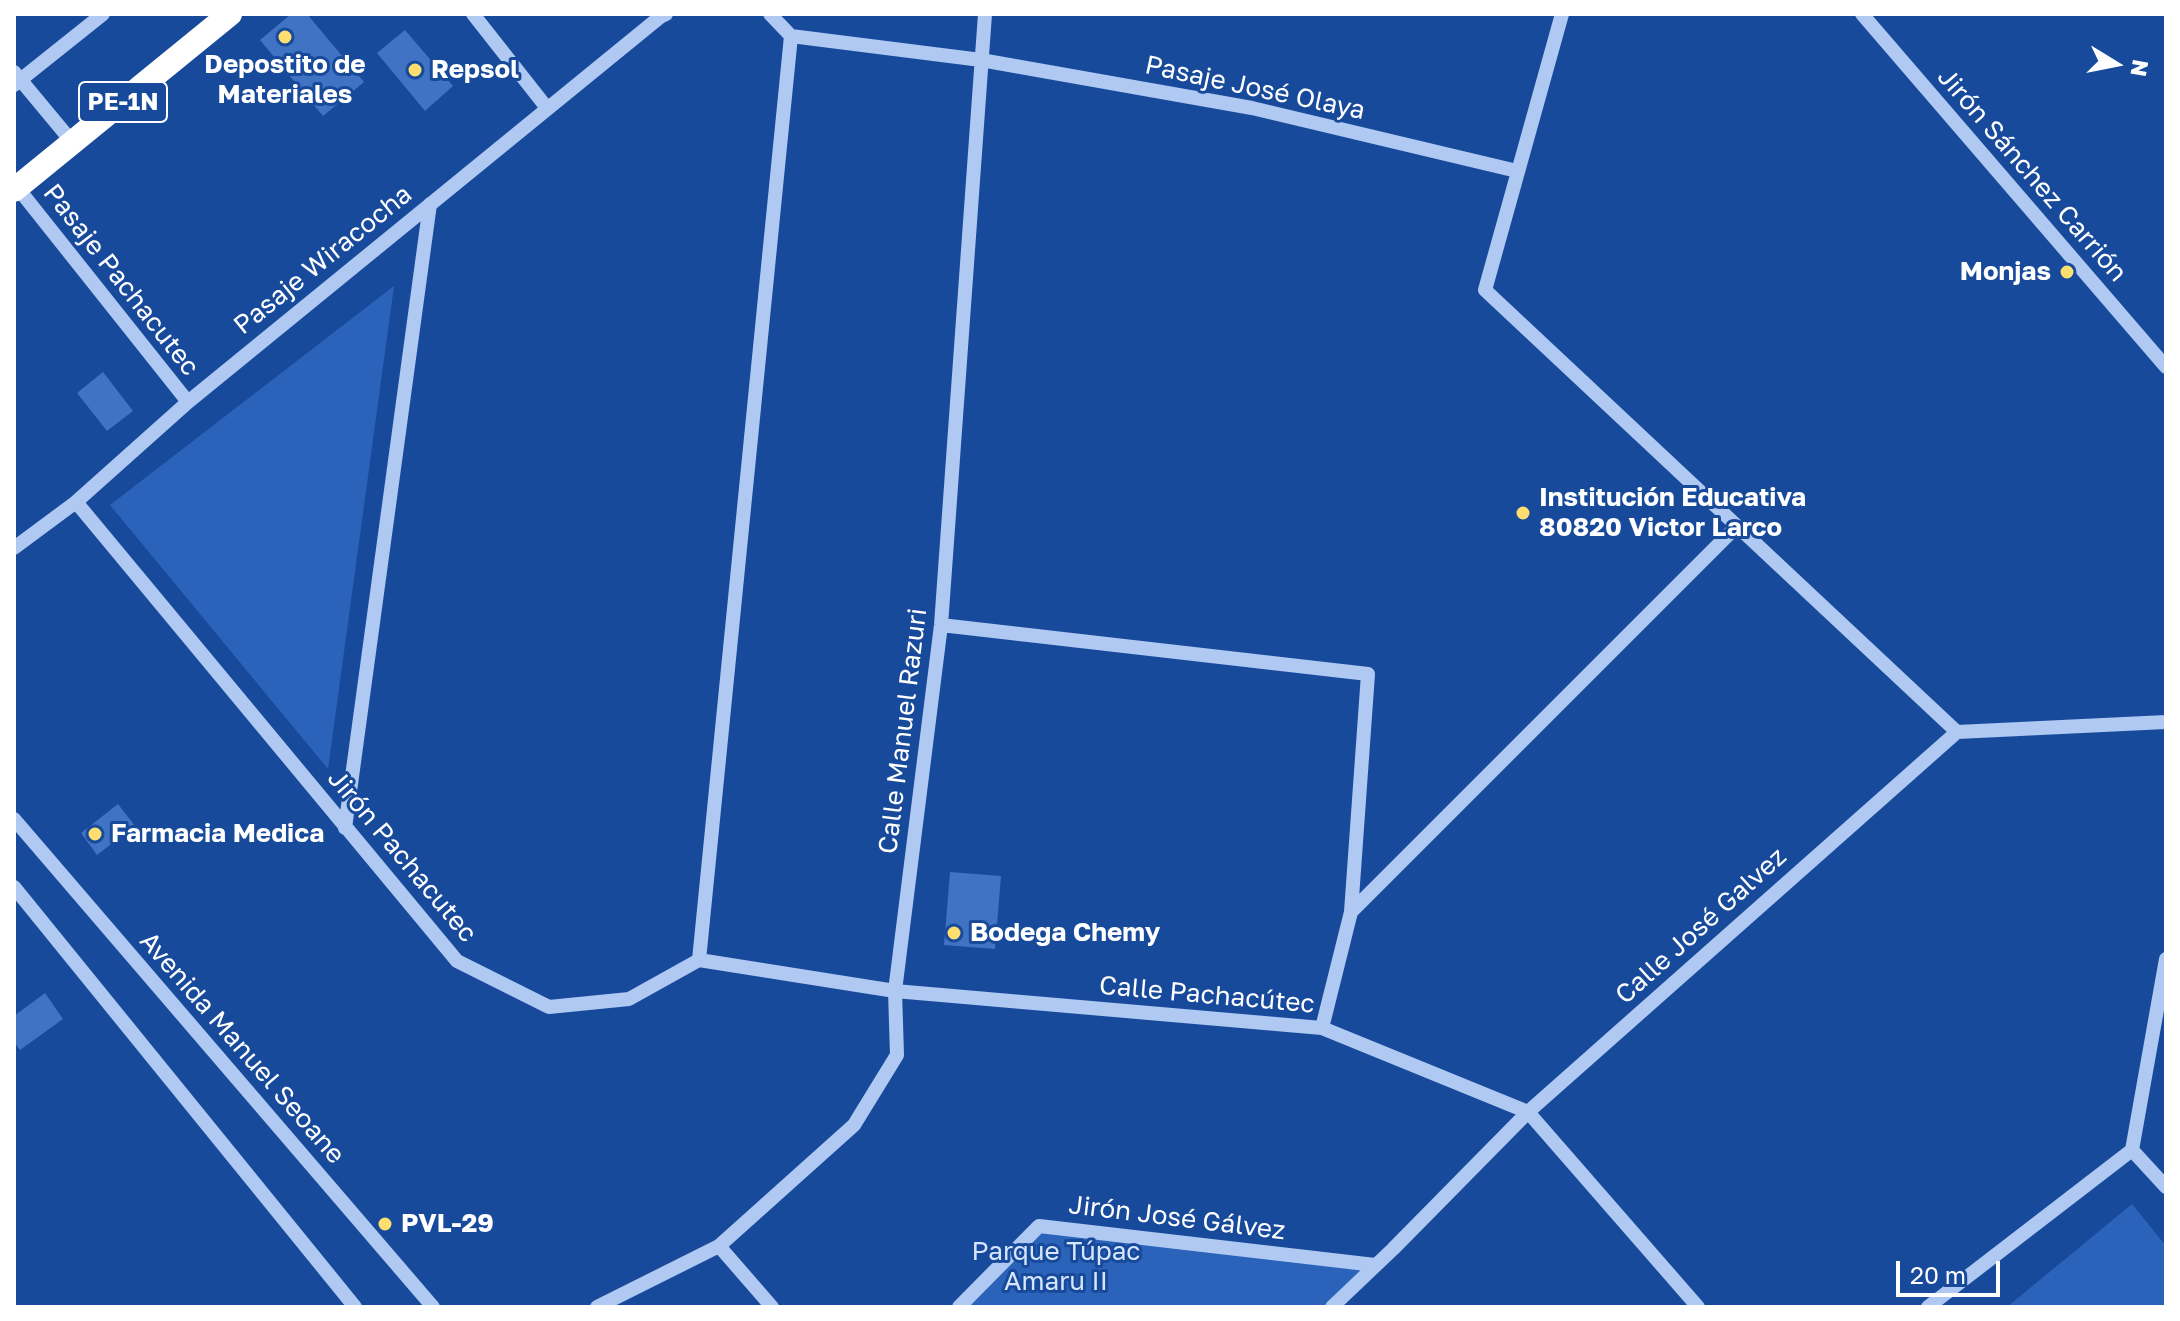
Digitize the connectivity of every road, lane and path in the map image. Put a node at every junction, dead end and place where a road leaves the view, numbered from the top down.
1 (103, 14) edge
2 (230, 14) edge
3 (473, 14) edge
4 (666, 14) edge
5 (770, 14) edge
6 (985, 14) edge
7 (1562, 14) edge
8 (1862, 14) edge
9 (791, 36) junction
10 (981, 60) junction
11 (16, 79) edge
12 (547, 108) junction
13 (73, 143) junction
14 (1517, 171) junction
15 (16, 188) edge
16 (430, 204) junction
17 (2166, 367) edge
18 (188, 402) junction
19 (76, 502) junction
20 (1736, 527) junction
21 (14, 548) edge
22 (941, 625) junction
23 (2166, 722) edge
24 (1957, 732) junction
25 (14, 819) edge
26 (345, 828) junction
27 (14, 887) edge
28 (1351, 912) junction
29 (2166, 959) edge
30 (699, 960) junction
31 (895, 991) junction
32 (1322, 1028) junction
33 (1528, 1112) junction
34 (2132, 1150) junction
35 (2166, 1187) edge
36 (719, 1246) junction
37 (1375, 1265) junction
38 (355, 1307) edge
39 (433, 1307) edge
40 (597, 1307) edge
41 (772, 1307) edge
42 (959, 1307) edge
43 (1332, 1307) edge
44 (1698, 1307) edge
45 (1928, 1307) edge

1 - 11 street
2 - 13 highway, PE-1N
3 - 12 street
4 - 12 street, Pasaje Wiracocha
5 - 9 street
6 - 10 street, Calle Manuel Razuri
7 - 14 street
8 - 17 street, Jirón Sánchez Carrión
9 - 10 street
9 - 30 street
10 - 14 street, Pasaje José Olaya
10 - 22 street, Calle Manuel Razuri
11 - 13 street
12 - 16 street, Pasaje Wiracocha
13 - 15 highway, PE-1N
14 - 20 street
15 - 18 street, Pasaje Pachacutec
16 - 18 street, Pasaje Wiracocha
16 - 26 street
18 - 19 street, Pasaje Wiracocha
19 - 21 street, Pasaje Wiracocha
19 - 26 street, Jirón Pachacutec
20 - 24 street
20 - 28 street
22 - 28 street
22 - 31 street, Calle Manuel Razuri
23 - 24 street
24 - 33 street, Calle José Galvez
25 - 39 street, Avenida Manuel Seoane
26 - 30 street, Jirón Pachacutec
27 - 38 street
28 - 32 street
29 - 34 street
30 - 31 street
31 - 32 street, Calle Pachacútec
31 - 36 street, Calle Manuel Razuri
32 - 33 street, Calle Pachacútec
33 - 37 street, Calle José Galvez
33 - 44 street, Calle Pachacútec
34 - 35 street
34 - 45 street
36 - 40 street, Calle Manuel Razuri
36 - 41 street
37 - 42 street, Jirón José Gálvez
37 - 43 street, Calle José Galvez

